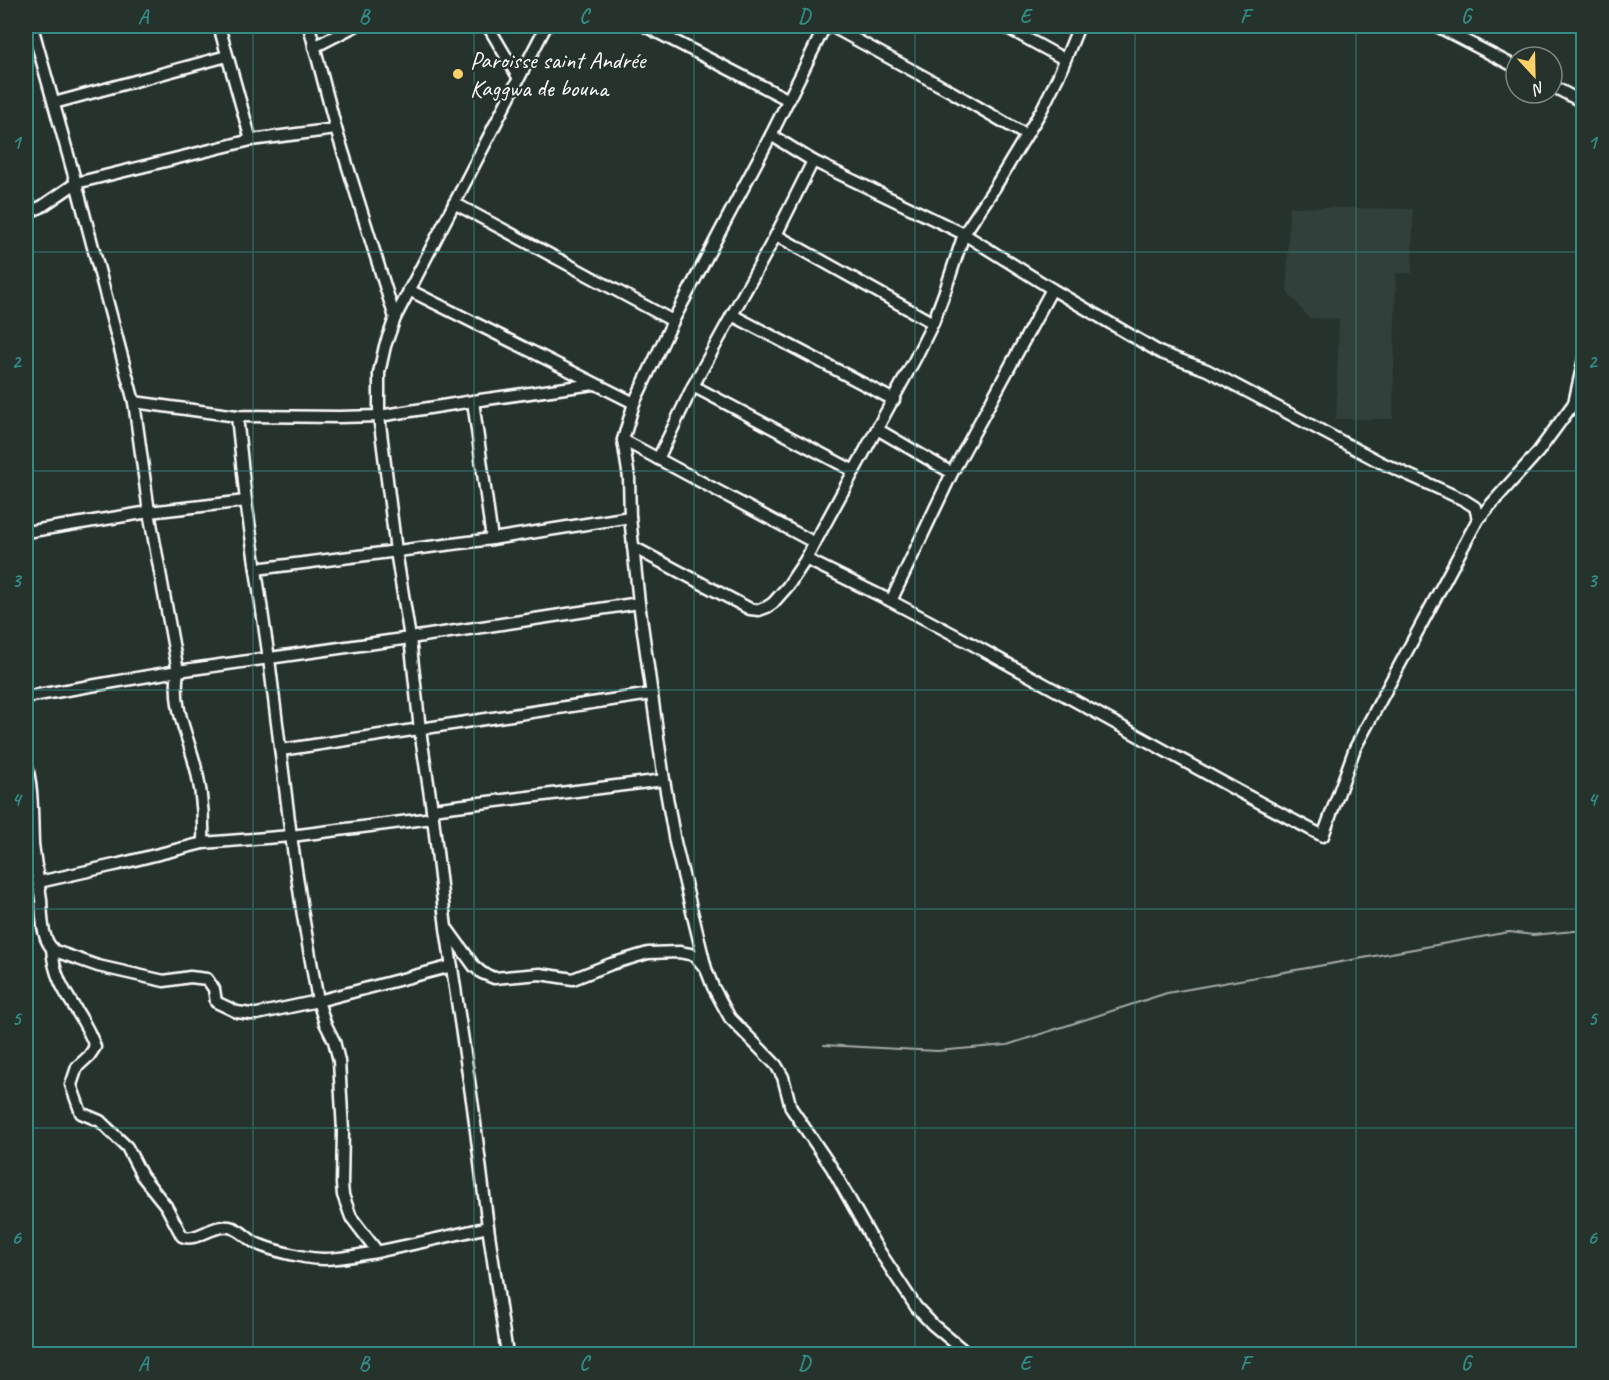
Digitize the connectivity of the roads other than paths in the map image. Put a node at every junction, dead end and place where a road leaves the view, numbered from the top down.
1 (219, 26) edge
2 (309, 26) edge
3 (355, 26) edge
4 (488, 26) edge
5 (546, 26) edge
6 (825, 26) edge
7 (831, 26) edge
8 (1004, 26) edge
9 (1079, 26) edge
10 (1437, 26) edge
11 (652, 27) edge
12 (31, 33) edge
13 (314, 47) junction
14 (227, 56) junction
15 (1064, 59) junction
16 (1504, 61) edge
17 (518, 77) junction
18 (1564, 92) edge
19 (789, 100) junction
20 (54, 103) junction
21 (1584, 103) edge
22 (336, 129) junction
23 (771, 135) junction
24 (1026, 135) junction
25 (251, 140) junction
26 (813, 161) junction
27 (76, 183) junction
28 (453, 203) junction
29 (26, 213) edge
30 (964, 234) junction
31 (776, 236) junction
32 (1052, 289) junction
33 (409, 290) junction
34 (732, 315) junction
35 (395, 318) junction
36 (673, 321) junction
37 (933, 322) junction
38 (1584, 359) edge
39 (594, 384) junction
40 (693, 386) junction
41 (894, 400) junction
42 (473, 401) junction
43 (134, 402) junction
44 (634, 403) junction
45 (237, 416) junction
46 (379, 416) junction
47 (877, 429) junction
48 (623, 440) junction
49 (658, 459) junction
50 (854, 471) junction
51 (952, 473) junction
52 (246, 501) junction
53 (149, 512) junction
54 (630, 517) junction
55 (1478, 519) junction
56 (26, 532) edge
57 (492, 539) junction
58 (815, 543) junction
59 (633, 547) junction
60 (396, 551) junction
61 (806, 559) junction
62 (256, 570) junction
63 (891, 601) junction
64 (639, 603) junction
65 (410, 638) junction
66 (269, 658) junction
67 (178, 671) junction
68 (651, 694) junction
69 (26, 697) edge
70 (420, 730) junction
71 (281, 750) junction
72 (26, 763) edge
73 (664, 780) junction
74 (432, 814) junction
75 (291, 836) junction
76 (203, 843) junction
77 (39, 882) junction
78 (446, 928) junction
79 (51, 948) junction
80 (452, 966) junction
81 (706, 969) junction
82 (318, 1001) junction
83 (488, 1227) junction
84 (377, 1251) junction
85 (507, 1354) edge
86 (968, 1354) edge

1 - 14 street
2 - 13 street
3 - 13 street
4 - 17 street
5 - 17 street
6 - 19 street
7 - 24 street
8 - 15 street
9 - 15 street
10 - 16 street
11 - 19 street
12 - 20 street
13 - 22 street
14 - 20 street
14 - 25 street
15 - 24 street
17 - 28 street
18 - 21 street
19 - 23 street
20 - 27 street
22 - 25 street
22 - 35 street
23 - 26 street
23 - 36 street
24 - 30 street
25 - 27 street
26 - 30 street
26 - 31 street
27 - 29 street
27 - 43 street
28 - 33 street
28 - 36 street
30 - 32 street
30 - 37 street
31 - 34 street
31 - 37 street
32 - 51 street
32 - 55 street
33 - 35 street
33 - 39 street
34 - 40 street
34 - 41 street
35 - 46 street
36 - 44 street
37 - 41 street
38 - 55 street
39 - 42 street
39 - 44 street
40 - 49 street
40 - 50 street
41 - 47 street
42 - 46 street
42 - 57 street
43 - 45 street
43 - 53 street
44 - 48 street
45 - 46 street
45 - 52 street
46 - 60 street
47 - 50 street
47 - 51 street
48 - 49 street
48 - 54 street
49 - 58 street
50 - 58 street
51 - 63 street
52 - 53 street
52 - 62 street
53 - 56 street
53 - 67 street
54 - 57 street
54 - 59 street
55 - 63 street
57 - 60 street
58 - 61 street
59 - 61 street
59 - 64 street
60 - 62 street
60 - 65 street
61 - 63 street
62 - 66 street
64 - 65 street
64 - 68 street
65 - 66 street
65 - 70 street
66 - 67 street
66 - 71 street
67 - 69 street
67 - 76 street
68 - 70 street
68 - 73 street
70 - 71 street
70 - 74 street
71 - 75 street
72 - 77 street
73 - 74 street
73 - 81 street
74 - 75 street
74 - 78 street
75 - 76 street
75 - 82 street
76 - 77 street
77 - 79 street
78 - 80 street
78 - 81 street
79 - 82 street
79 - 84 street
80 - 82 street
80 - 83 street
81 - 86 street
82 - 84 street
83 - 84 street
83 - 85 street

